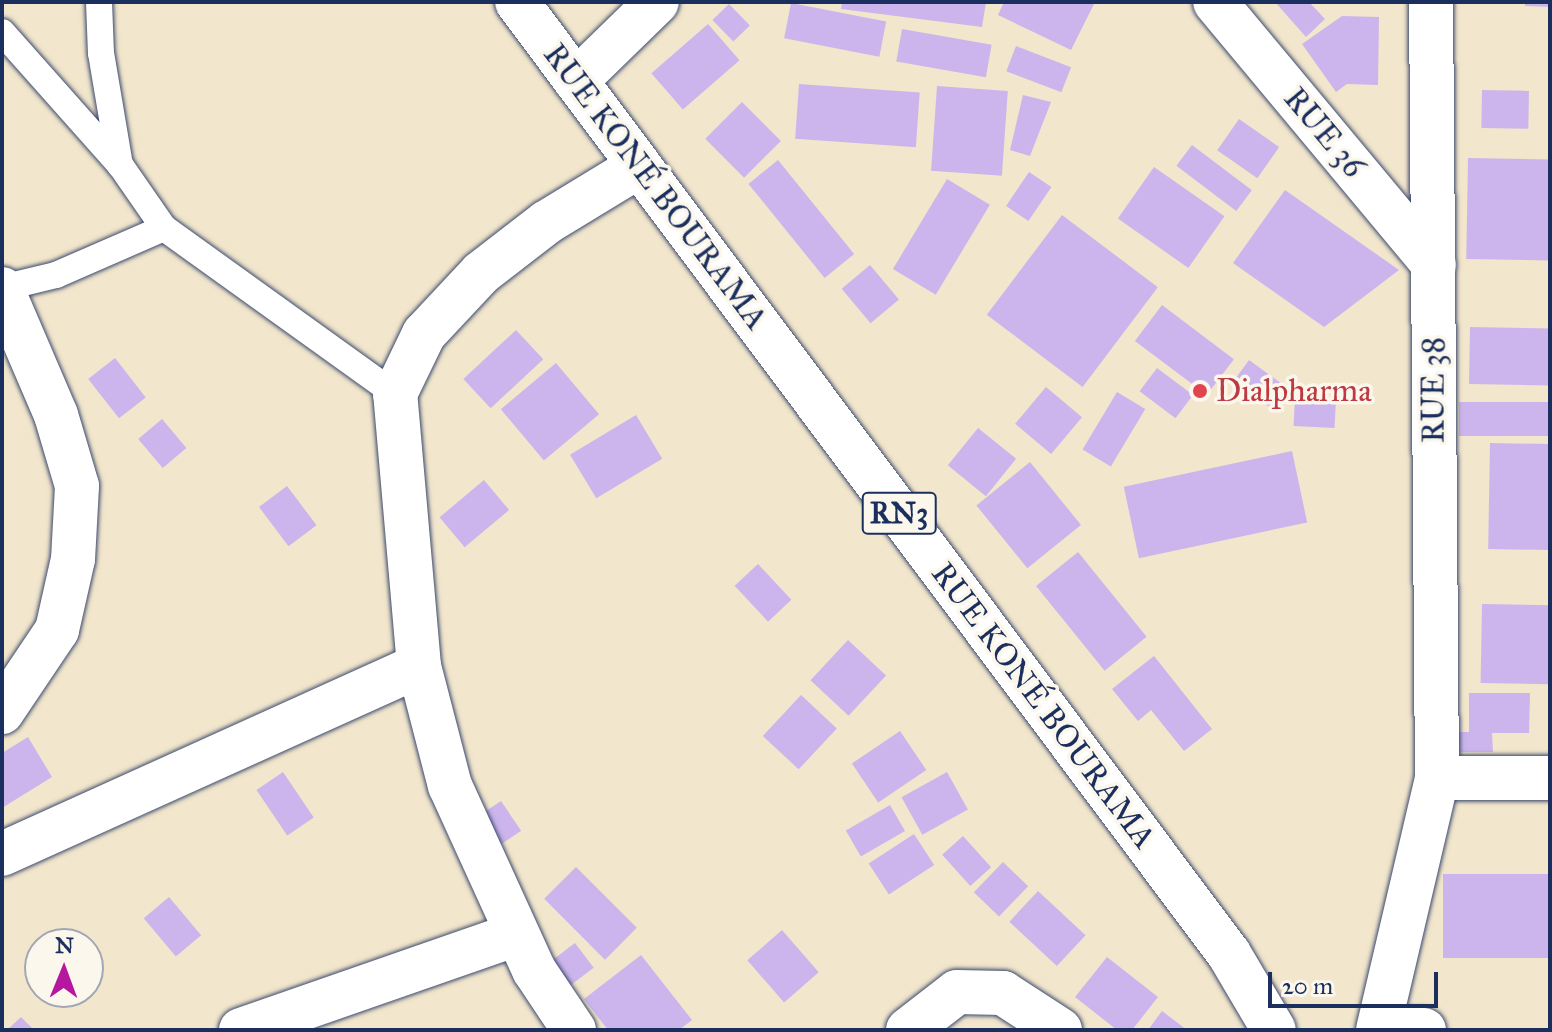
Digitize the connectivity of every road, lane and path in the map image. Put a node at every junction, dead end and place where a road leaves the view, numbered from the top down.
1 (99, 2) edge
2 (517, 2) edge
3 (657, 2) edge
4 (1215, 2) edge
5 (1431, 2) edge
6 (2, 32) edge
7 (576, 81) junction
8 (121, 166) junction
9 (639, 166) junction
10 (164, 228) junction
11 (1434, 265) junction
12 (2, 289) edge
13 (395, 394) junction
14 (419, 666) junction
15 (2, 712) edge
16 (1437, 778) junction
17 (1550, 778) edge
18 (2, 854) edge
19 (517, 934) junction
20 (1263, 1026) edge
21 (241, 1030) edge
22 (574, 1030) edge
23 (908, 1030) edge
24 (1060, 1030) edge
25 (1378, 1030) edge
26 (1424, 1030) edge

1 - 8 lane
2 - 7 main road, RUE KONÉ BOURAMA / RN3
3 - 7 main road
4 - 11 main road, RUE 36
5 - 11 main road, RUE 38
6 - 8 lane
7 - 9 main road, RUE KONÉ BOURAMA / RN3
8 - 10 lane
9 - 13 main road
9 - 20 main road, RUE KONÉ BOURAMA / RN3
10 - 12 lane
10 - 13 lane
11 - 16 main road, RUE 38
12 - 15 main road
13 - 14 main road
14 - 18 main road
14 - 19 main road
16 - 17 main road
16 - 25 main road, RUE 38
19 - 21 main road
19 - 22 main road
23 - 24 main road
25 - 26 main road

